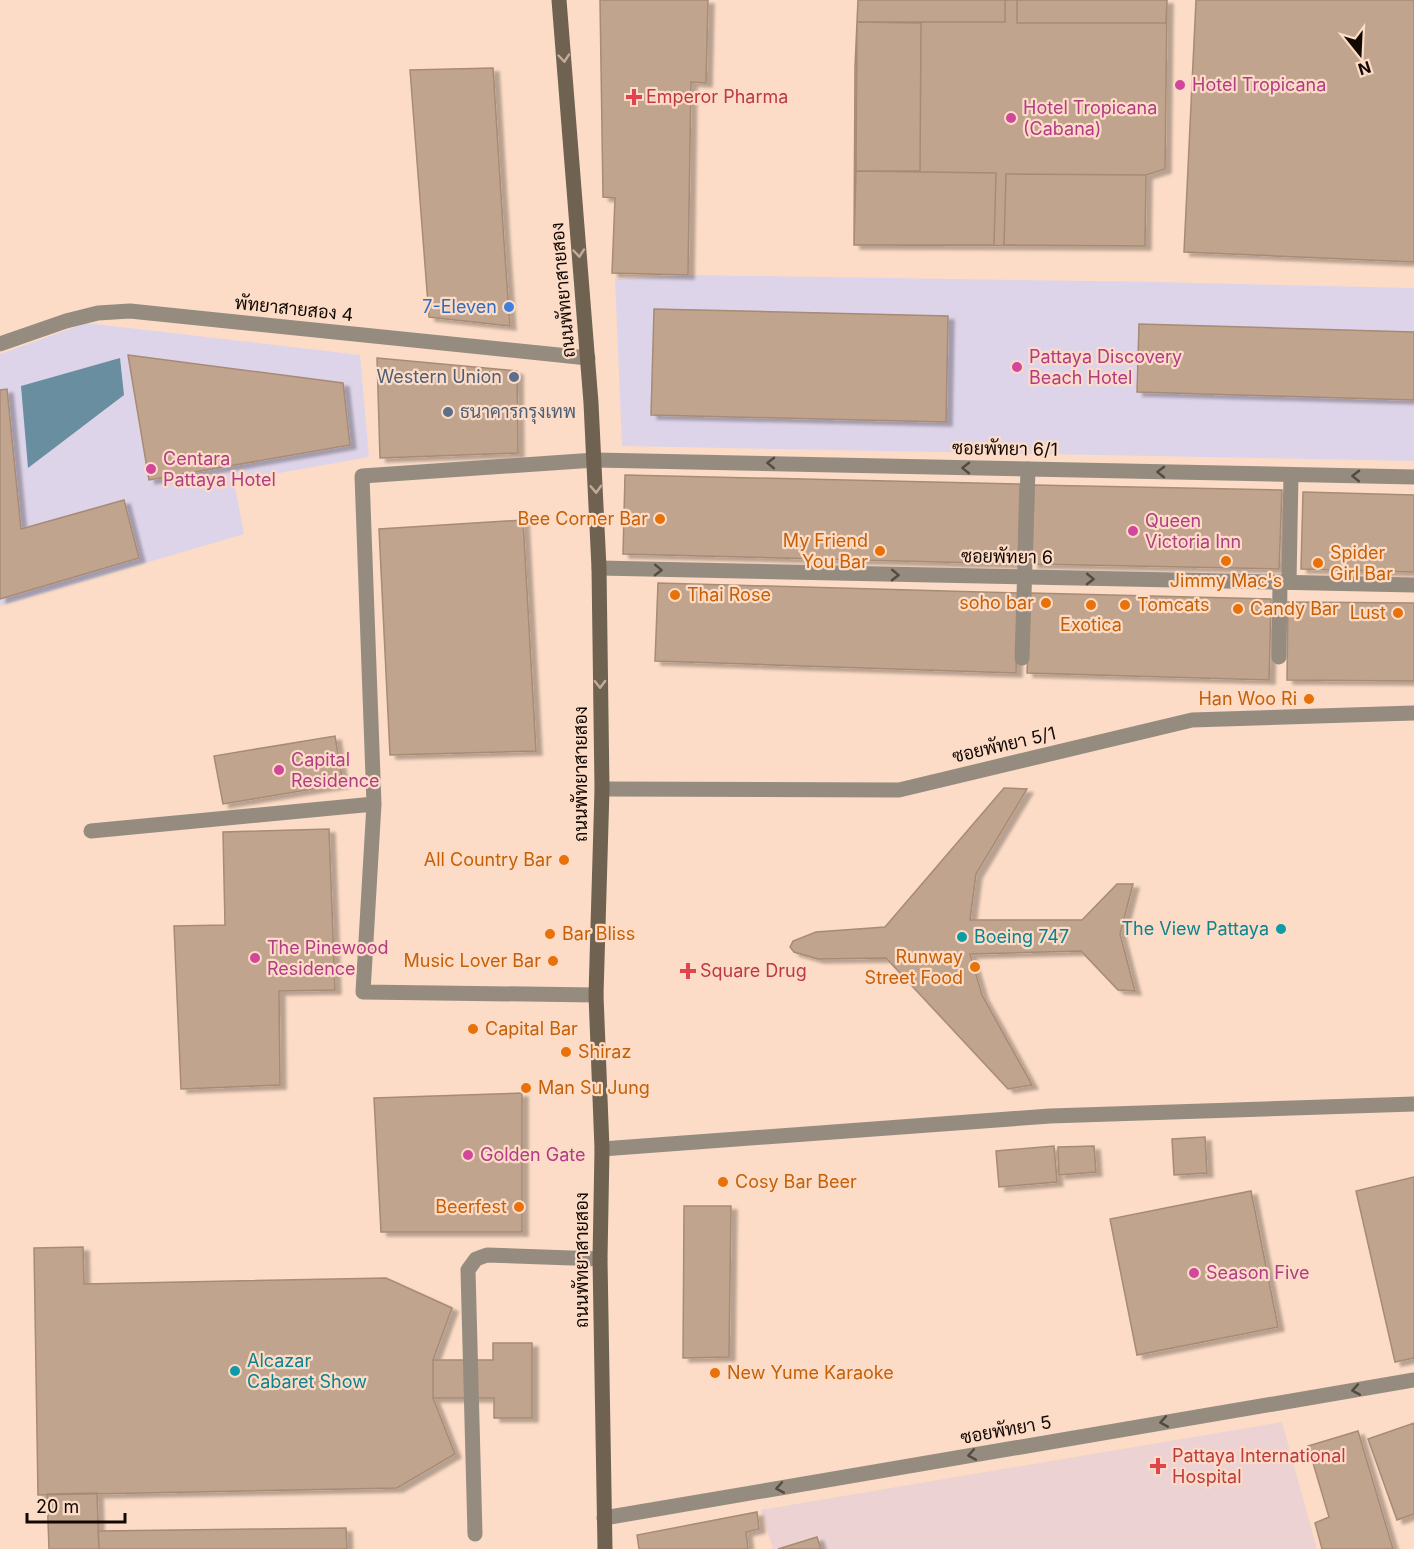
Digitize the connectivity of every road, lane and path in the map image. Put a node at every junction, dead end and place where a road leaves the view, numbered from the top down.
1 (559, 0) edge
2 (0, 344) edge
3 (588, 358) junction
4 (594, 460) junction
5 (1028, 469) junction
6 (1292, 475) junction
7 (1414, 477) edge
8 (599, 568) junction
9 (1024, 577) junction
10 (1285, 582) junction
11 (1414, 585) edge
12 (1279, 657) dead end
13 (1022, 658) dead end
14 (1414, 714) edge
15 (602, 789) junction
16 (374, 804) junction
17 (91, 831) dead end
18 (596, 995) junction
19 (1414, 1104) edge
20 (602, 1149) junction
21 (600, 1259) junction
22 (1414, 1380) edge
23 (604, 1518) junction
24 (475, 1534) dead end
25 (605, 1549) edge

1 -> 3 main road, ถนนพัทยาสายสอง
2 - 3 street, พัทยาสายสอง 4
3 - 4 main road, ถนนพัทยาสายสอง
5 -> 4 street, ซอยพัทยา 6/1
4 -> 8 main road, ถนนพัทยาสายสอง
4 - 16 street, ซอยพัทยา 6/1
6 -> 5 street, ซอยพัทยา 6/1
5 - 9 street
7 -> 6 street, ซอยพัทยา 6/1
6 - 10 street
8 -> 9 street, ซอยพัทยา 6
8 -> 15 main road, ถนนพัทยาสายสอง
9 -> 10 street, ซอยพัทยา 6
9 - 13 street
10 - 11 street, ซอยพัทยา 6
10 - 12 street
14 - 15 street, ซอยพัทยา 5/1
15 - 18 main road, ถนนพัทยาสายสอง
16 - 17 street
16 - 18 street
18 - 20 main road, ถนนพัทยาสายสอง
19 - 20 street
20 - 21 main road, ถนนพัทยาสายสอง
21 - 23 main road, ถนนพัทยาสายสอง
21 - 24 street
22 -> 23 street, ซอยพัทยา 5
23 - 25 main road, ถนนพัทยาสายสอง

